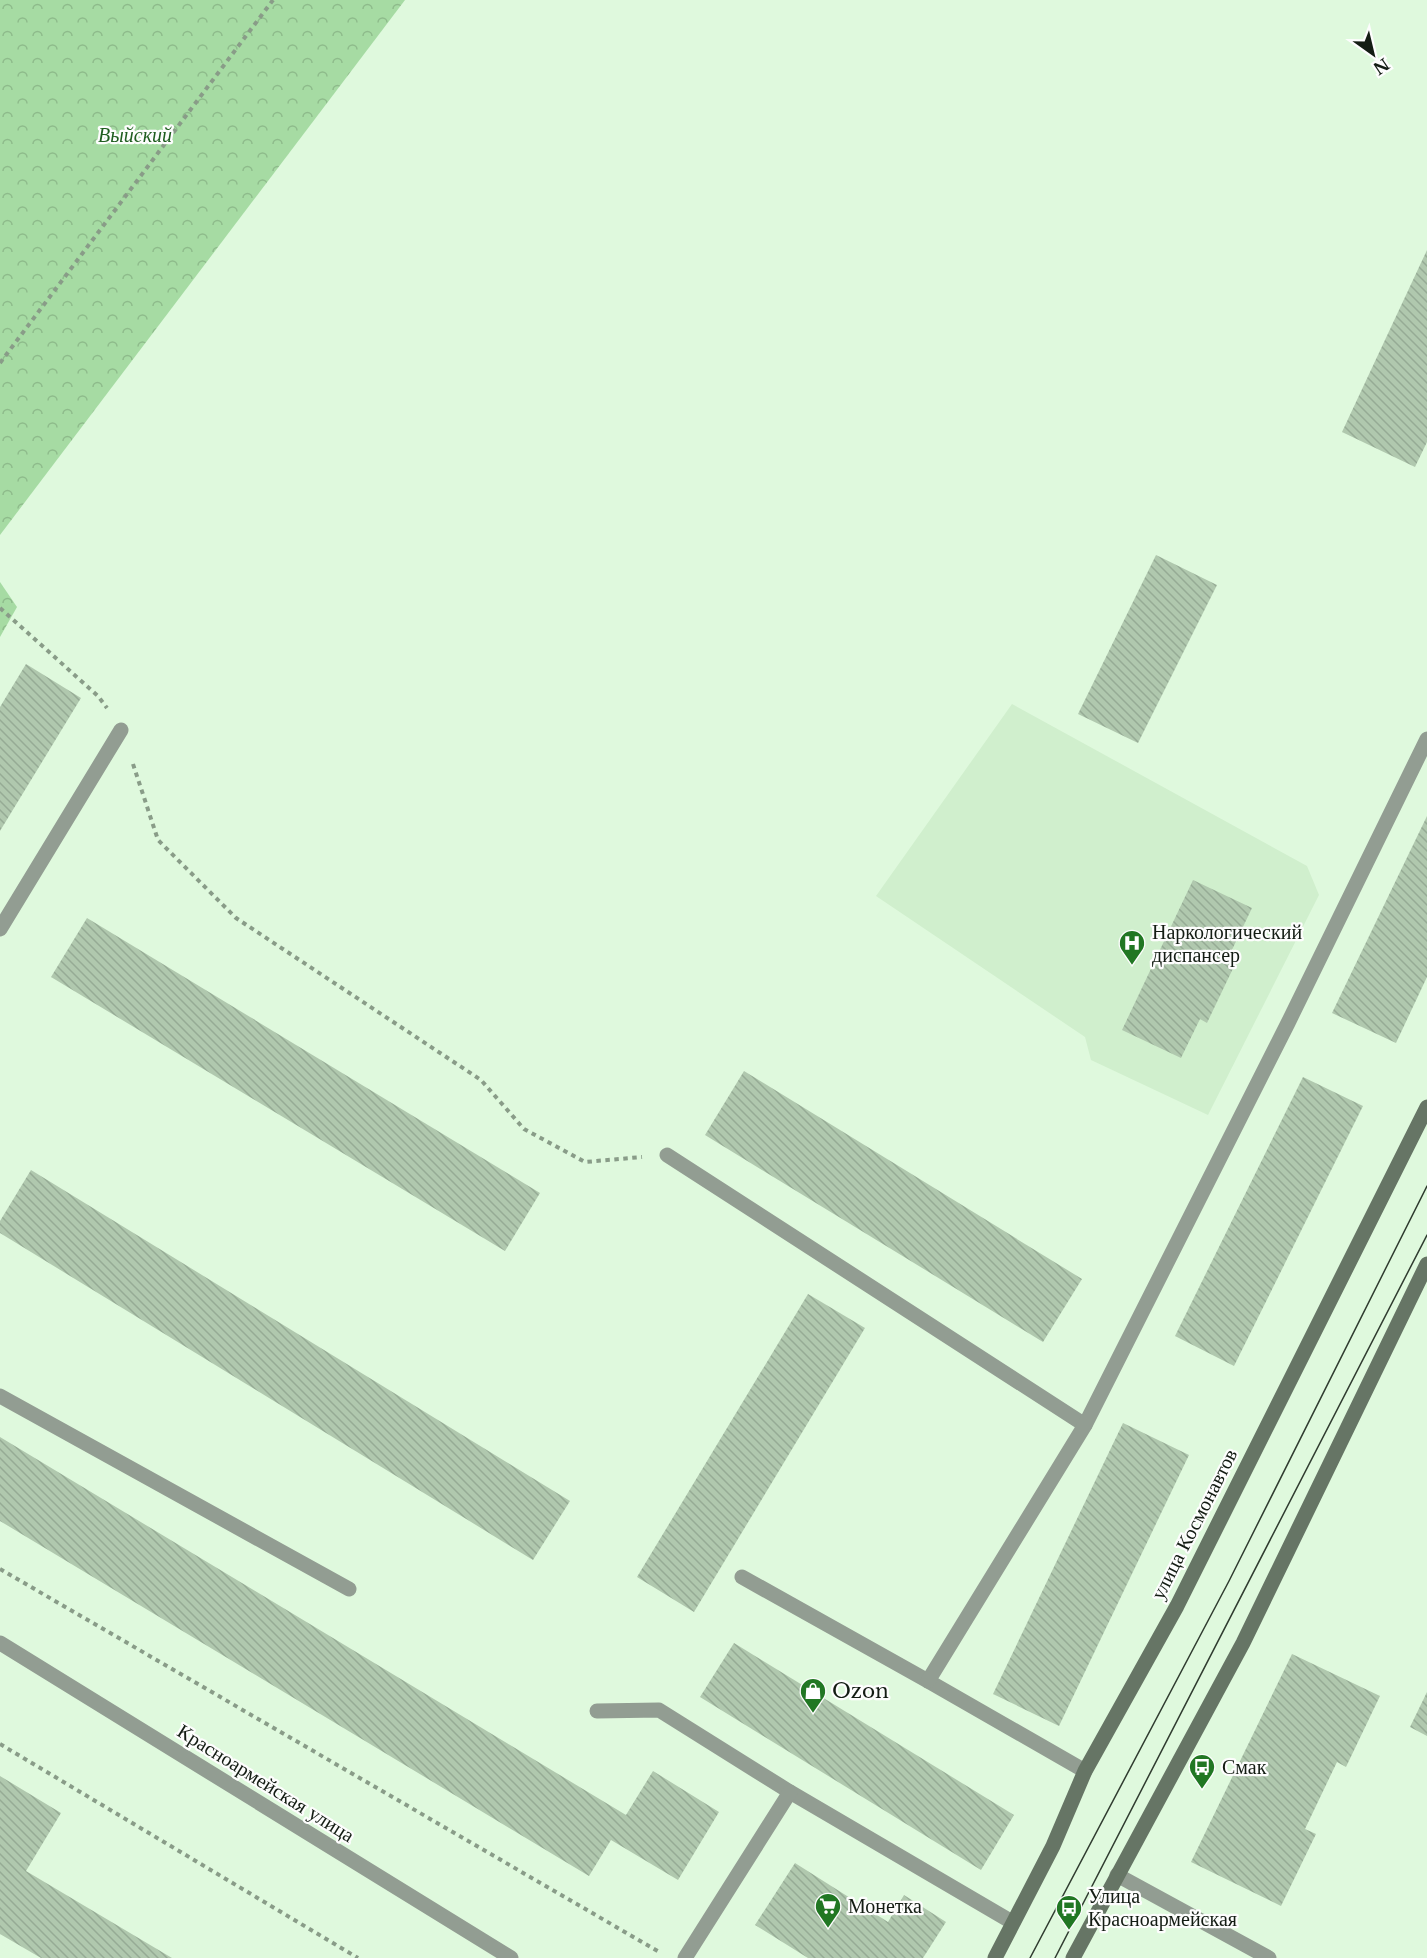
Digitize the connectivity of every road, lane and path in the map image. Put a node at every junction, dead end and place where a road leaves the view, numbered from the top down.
1 (273, 0) edge
2 (0, 363) edge
3 (0, 608) edge
4 (122, 730) junction
5 (1427, 739) edge
6 (0, 929) edge
7 (1427, 1107) edge
8 (667, 1155) joint
9 (1427, 1264) edge
10 (0, 1396) edge
11 (1084, 1425) junction
12 (0, 1569) edge
13 (742, 1577) dead end
14 (349, 1589) dead end
15 (0, 1643) edge
16 (928, 1681) junction
17 (597, 1712) dead end
18 (0, 1744) edge
19 (1085, 1771) junction
20 (790, 1792) junction
21 (1117, 1875) junction
22 (1012, 1922) junction
23 (358, 1958) edge
24 (511, 1958) edge
25 (670, 1958) edge
26 (685, 1958) edge
27 (995, 1958) edge
28 (1073, 1958) edge
29 (1269, 1958) edge

1 - 2 path
3 - 4 path
4 - 6 street
4 - 8 path
5 - 11 street
7 - 19 main road, улица Космонавтов
8 - 11 street
9 - 21 main road
10 - 14 street
11 - 16 street
12 - 25 path
13 - 16 street
15 - 24 street, Красноармейская улица
16 - 19 street
17 - 20 street
18 - 23 path
19 - 22 main road, улица Космонавтов
20 - 22 street
20 - 26 street
21 - 28 main road
21 - 29 street
22 - 27 main road, улица Космонавтов

